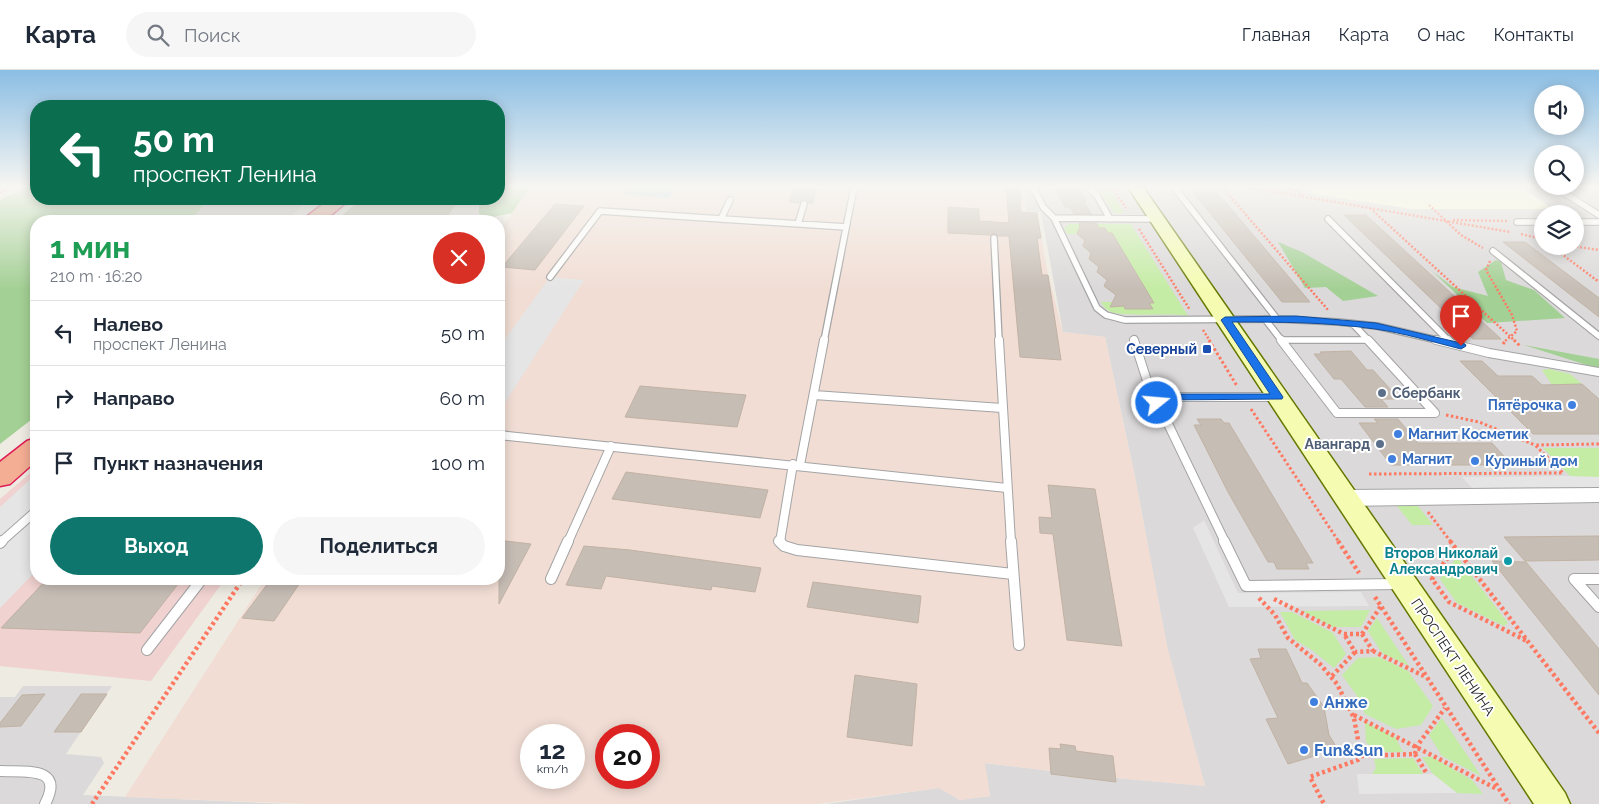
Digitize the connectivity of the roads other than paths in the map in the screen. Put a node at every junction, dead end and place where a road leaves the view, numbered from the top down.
1 (592, 221) edge
2 (756, 221) edge
3 (847, 221) edge
4 (1056, 221) edge
5 (1158, 221) edge
6 (1200, 221) edge
7 (1330, 221) edge
8 (1517, 222) road end
9 (1534, 222) edge
10 (1584, 222) edge
11 (1599, 222) edge
12 (798, 224) joint
13 (846, 227) junction
14 (994, 238) dead end
15 (1493, 251) road end
16 (550, 277) dead end
17 (1265, 319) junction
18 (1277, 319) junction
19 (1225, 320) junction
20 (1353, 324) junction
21 (1599, 336) edge
22 (1134, 339) dead end
23 (1280, 340) junction
24 (1368, 340) junction
25 (1451, 343) junction
26 (1599, 372) edge
27 (814, 395) junction
28 (1167, 397) junction
29 (1278, 397) junction
30 (1002, 408) junction
31 (505, 436) edge
32 (611, 446) junction
33 (30, 452) edge
34 (797, 465) junction
35 (0, 477) edge
36 (1006, 488) junction
37 (1599, 495) edge
38 (1345, 498) junction
39 (30, 516) edge
40 (0, 543) edge
41 (1013, 574) junction
42 (1599, 578) edge
43 (551, 579) dead end
44 (1404, 584) junction
45 (197, 585) edge
46 (1599, 607) edge
47 (1019, 646) dead end
48 (148, 650) dead end
49 (0, 771) edge
50 (45, 804) edge
51 (1553, 804) edge

1 - 16 lane
2 - 12 lane
3 - 13 lane
4 - 19 lane
5 - 19 main road, ПРОСПЕКТ ЛЕНИНА
6 - 18 lane
7 - 25 lane
8 - 9 lane
10 - 11 lane
12 - 13 lane
13 - 27 lane
14 - 30 lane
15 - 21 lane
17 - 18 lane
17 - 19 lane
17 - 23 lane
18 - 20 lane
19 - 29 main road, ПРОСПЕКТ ЛЕНИНА
20 - 24 lane
20 - 25 lane
22 - 28 lane
23 - 24 lane
23 - 24 lane
25 - 26 lane
27 - 30 lane
27 - 34 lane
28 - 29 lane
28 - 44 lane
29 - 38 main road, ПРОСПЕКТ ЛЕНИНА
30 - 36 lane
31 - 32 lane
32 - 34 lane
32 - 43 lane
33 - 35 highway
34 - 36 lane
34 - 41 lane
36 - 41 lane
37 - 38 street
38 - 44 main road, ПРОСПЕКТ ЛЕНИНА
39 - 40 lane
41 - 47 lane
42 - 46 lane
44 - 51 main road, ПРОСПЕКТ ЛЕНИНА
45 - 48 lane
49 - 50 lane

